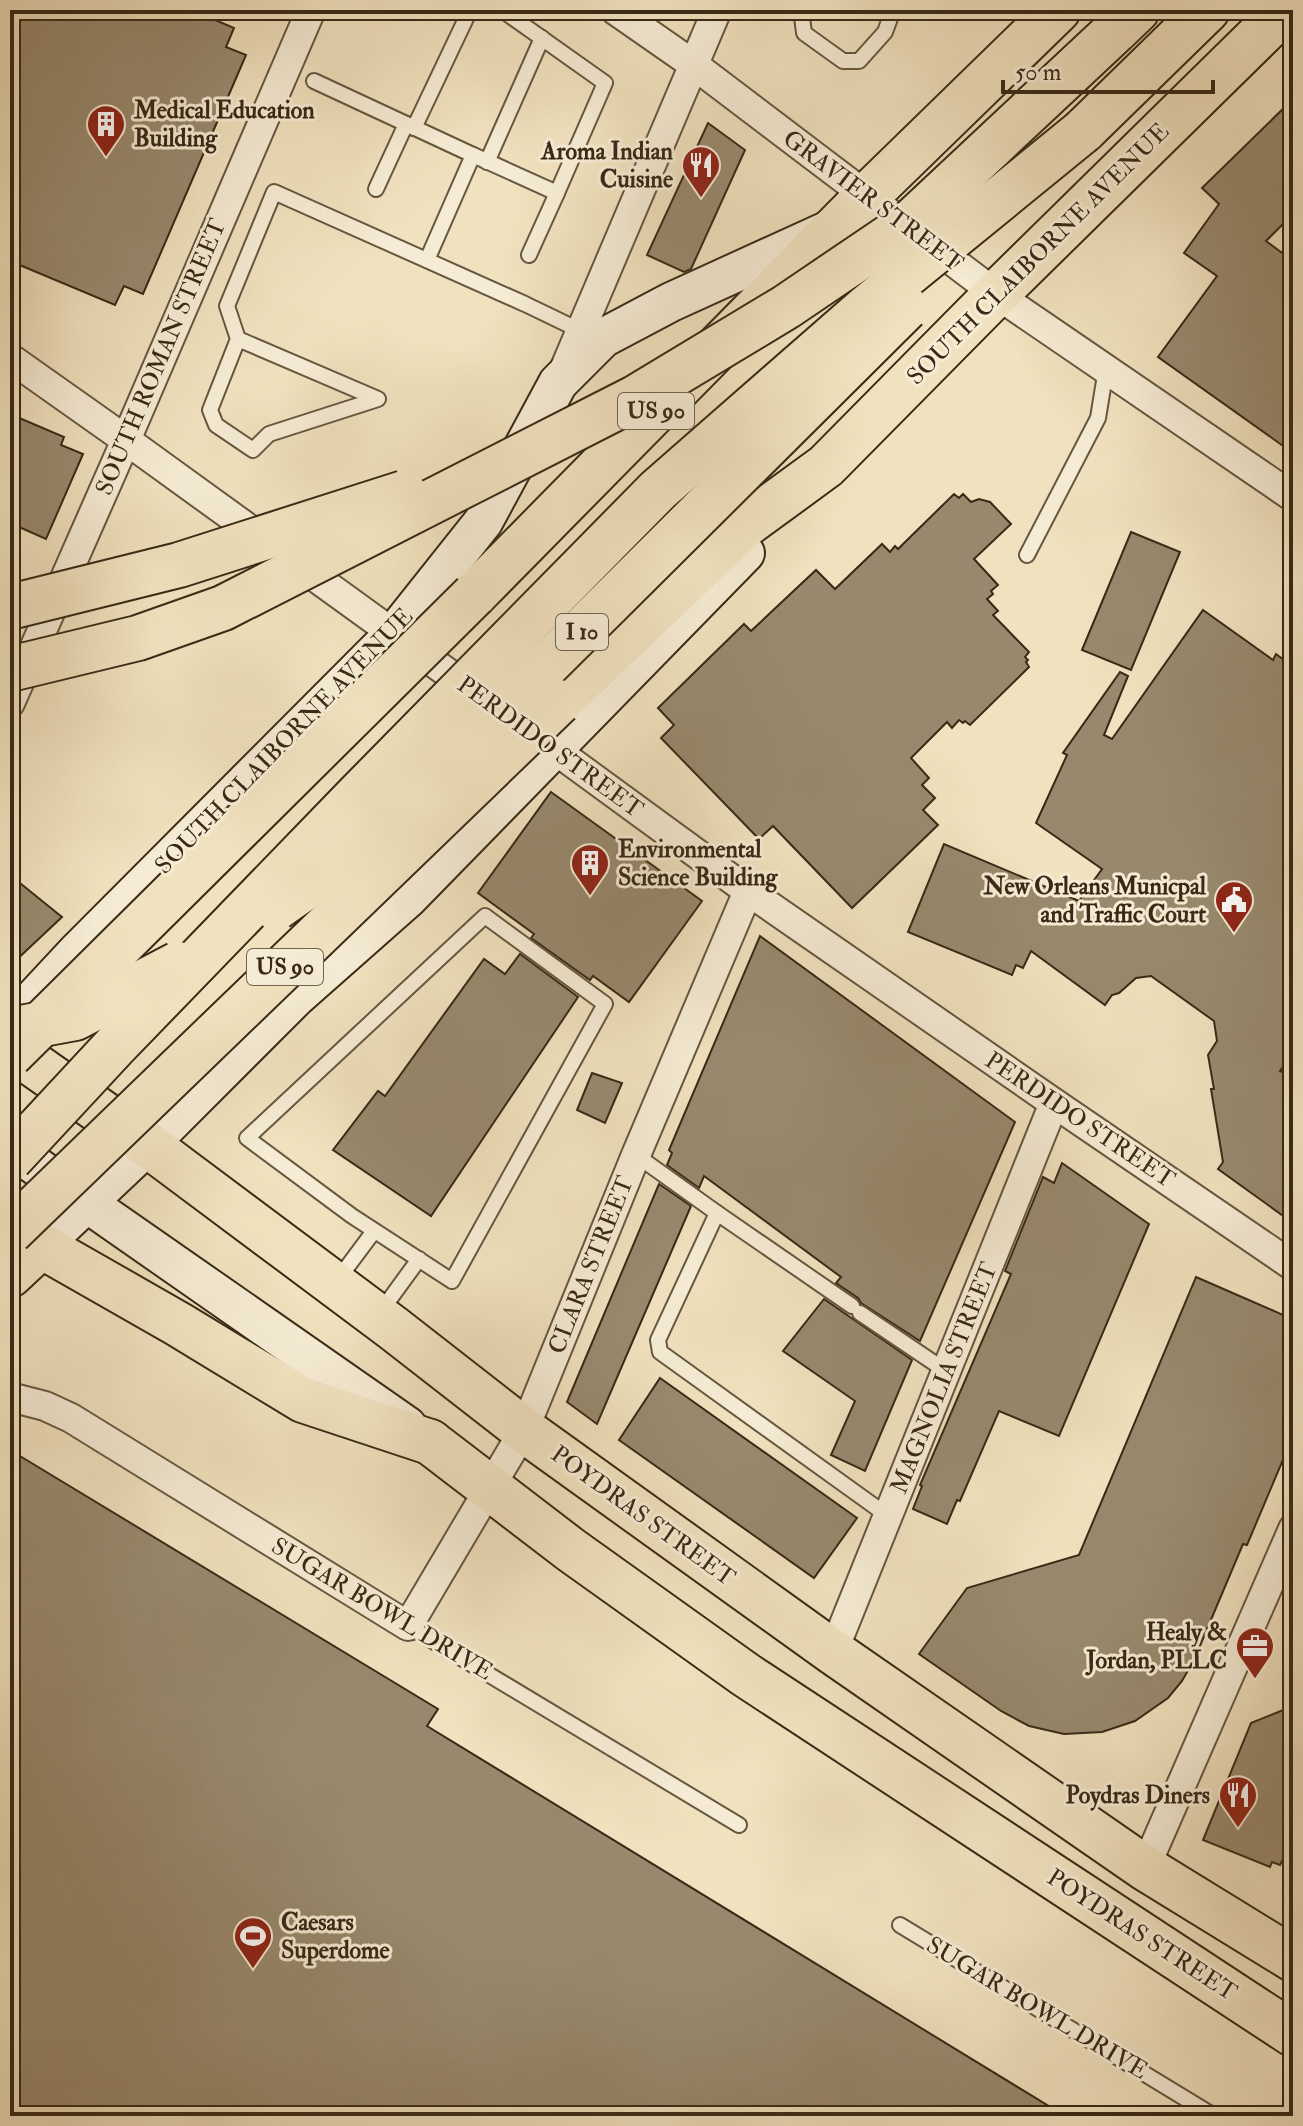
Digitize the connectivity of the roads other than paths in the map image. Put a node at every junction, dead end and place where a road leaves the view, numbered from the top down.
1 (311, 10) edge
2 (470, 10) edge
3 (502, 10) edge
4 (615, 10) edge
5 (717, 10) edge
6 (804, 10) edge
7 (893, 10) edge
8 (1058, 10) edge
9 (1137, 10) edge
10 (1207, 10) edge
11 (1285, 10) edge
12 (542, 38) junction
13 (694, 65) junction
14 (314, 81) dead end
15 (410, 126) junction
16 (1083, 131) junction
17 (480, 158) junction
18 (376, 189) dead end
19 (557, 193) junction
20 (853, 211) junction
21 (529, 255) dead end
22 (427, 260) junction
23 (996, 294) junction
24 (581, 331) junction
25 (238, 339) junction
26 (10, 358) edge
27 (1106, 369) junction
28 (558, 383) junction
29 (126, 440) junction
30 (521, 456) junction
31 (826, 466) junction
32 (1293, 497) edge
33 (1027, 555) dead end
34 (10, 607) edge
35 (394, 634) junction
36 (10, 669) edge
37 (10, 703) edge
38 (553, 749) junction
39 (748, 891) junction
40 (10, 1027) edge
41 (10, 1048) edge
42 (10, 1055) edge
43 (1054, 1103) junction
44 (148, 1145) junction
45 (10, 1147) edge
46 (636, 1155) junction
47 (10, 1159) edge
48 (87, 1203) junction
49 (717, 1213) junction
50 (374, 1231) junction
51 (18, 1245) edge
52 (419, 1259) junction
53 (1293, 1266) edge
54 (334, 1284) junction
55 (377, 1316) junction
56 (946, 1371) junction
57 (16, 1398) edge
58 (524, 1430) junction
59 (430, 1442) junction
60 (491, 1488) junction
61 (888, 1516) junction
62 (1293, 1529) edge
63 (408, 1626) junction
64 (833, 1652) junction
65 (739, 1825) dead end
66 (1145, 1868) junction
67 (900, 1925) dead end
68 (1293, 1959) edge
69 (1293, 2034) edge
70 (1214, 2116) edge

1 - 29 street, SOUTH ROMAN STREET
2 - 15 lane
3 - 12 lane
4 - 13 street, GRAVIER STREET
5 - 13 street
6 - 7 lane
8 - 20 main road, SOUTH CLAIBORNE AVENUE / US 90
9 - 30 main road, bridge
10 - 16 main road, I 10
11 - 23 main road, SOUTH CLAIBORNE AVENUE / US 90
12 - 17 lane
12 - 19 lane
13 - 20 street, GRAVIER STREET
13 - 24 street
14 - 15 lane
15 - 17 lane
15 - 18 lane
16 - 40 main road, I 10, bridge
16 - 47 main road, bridge
17 - 19 lane
17 - 22 lane
19 - 21 lane
20 - 23 street, GRAVIER STREET
20 - 28 street, SOUTH CLAIBORNE AVENUE
20 - 42 main road, SOUTH CLAIBORNE AVENUE / US 90, bridge
22 - 24 lane
22 - 25 lane
23 - 27 street, GRAVIER STREET
23 - 31 main road, SOUTH CLAIBORNE AVENUE / US 90
24 - 28 street
25 - 25 lane
26 - 29 street, PERDIDO STREET
27 - 32 street, GRAVIER STREET
27 - 33 lane
28 - 35 street, SOUTH CLAIBORNE AVENUE
29 - 35 street, PERDIDO STREET
29 - 37 street, SOUTH ROMAN STREET
30 - 34 main road, bridge
30 - 36 main road, bridge
31 - 38 street, SOUTH CLAIBORNE AVENUE
31 - 51 main road, SOUTH CLAIBORNE AVENUE / US 90, bridge
35 - 38 street, PERDIDO STREET
35 - 40 street, SOUTH CLAIBORNE AVENUE
38 - 39 street, PERDIDO STREET
38 - 44 street, SOUTH CLAIBORNE AVENUE
39 - 43 street, PERDIDO STREET
39 - 46 street, CLARA STREET
41 - 44 main road, POYDRAS STREET
43 - 53 street, PERDIDO STREET
43 - 56 street, MAGNOLIA STREET
44 - 48 street, SOUTH CLAIBORNE AVENUE
44 - 54 main road, POYDRAS STREET
45 - 48 street, POYDRAS STREET
46 - 49 lane
46 - 58 street, CLARA STREET
48 - 51 street, SOUTH CLAIBORNE AVENUE
48 - 59 street, POYDRAS STREET
49 - 56 lane
49 - 61 lane
50 - 52 lane
50 - 52 lane
50 - 54 lane
51 - 59 main road
52 - 55 lane
54 - 55 main road, POYDRAS STREET
55 - 58 main road, POYDRAS STREET
56 - 61 street, MAGNOLIA STREET
57 - 63 street, SUGAR BOWL DRIVE
58 - 60 street, CLARA STREET
58 - 64 main road, POYDRAS STREET
59 - 60 main road, POYDRAS STREET
60 - 63 street, CLARA STREET
60 - 69 main road, POYDRAS STREET
61 - 64 street, MAGNOLIA STREET
62 - 66 street
63 - 65 lane, SUGAR BOWL DRIVE
64 - 66 main road, POYDRAS STREET
66 - 68 main road, POYDRAS STREET
67 - 70 lane, SUGAR BOWL DRIVE

